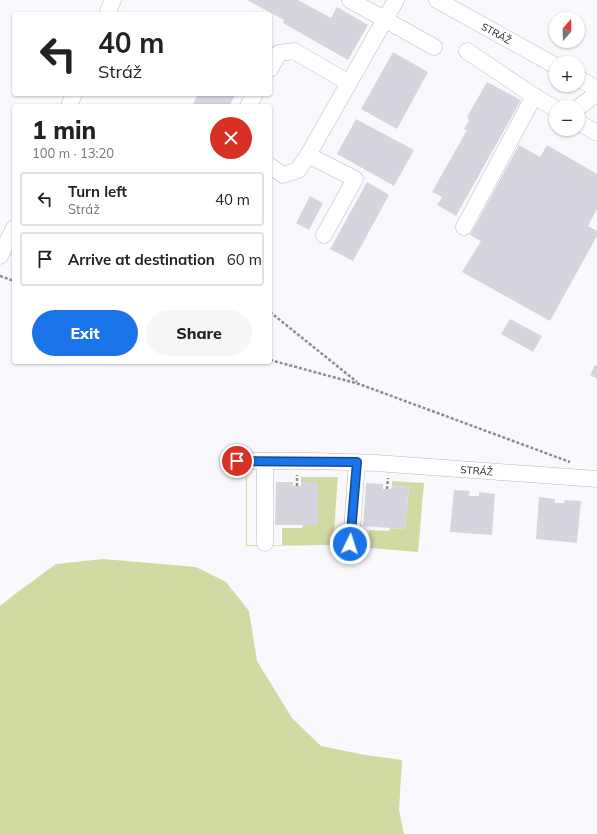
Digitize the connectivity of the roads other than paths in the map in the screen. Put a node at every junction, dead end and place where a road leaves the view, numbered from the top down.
1 (113, 0) edge
2 (350, 0) edge
3 (396, 0) edge
4 (437, 0) edge
5 (108, 12) edge
6 (385, 19) junction
7 (434, 47) dead end
8 (467, 51) dead end
9 (549, 62) edge
10 (272, 65) edge
11 (349, 82) junction
12 (585, 82) edge
13 (597, 89) edge
14 (597, 93) edge
15 (534, 96) junction
16 (585, 102) edge
17 (549, 105) edge
18 (585, 126) edge
19 (597, 133) edge
20 (308, 155) junction
21 (272, 167) edge
22 (464, 227) dead end
23 (12, 232) edge
24 (324, 235) dead end
25 (0, 256) edge
26 (237, 461) dead end
27 (265, 461) junction
28 (357, 462) junction
29 (597, 479) edge
30 (265, 543) dead end
31 (350, 544) dead end

1 - 5 street
2 - 6 street
3 - 6 street
4 - 9 street, STRÁŽ
6 - 7 street
6 - 11 street
8 - 15 street
10 - 11 street
11 - 20 street
12 - 13 street
14 - 16 street
15 - 17 street
15 - 22 street
18 - 19 street
20 - 21 street
20 - 24 street
23 - 25 street
26 - 27 street, STRÁŽ
27 - 28 street, STRÁŽ
27 - 30 street
28 - 29 street, STRÁŽ
28 - 31 street

